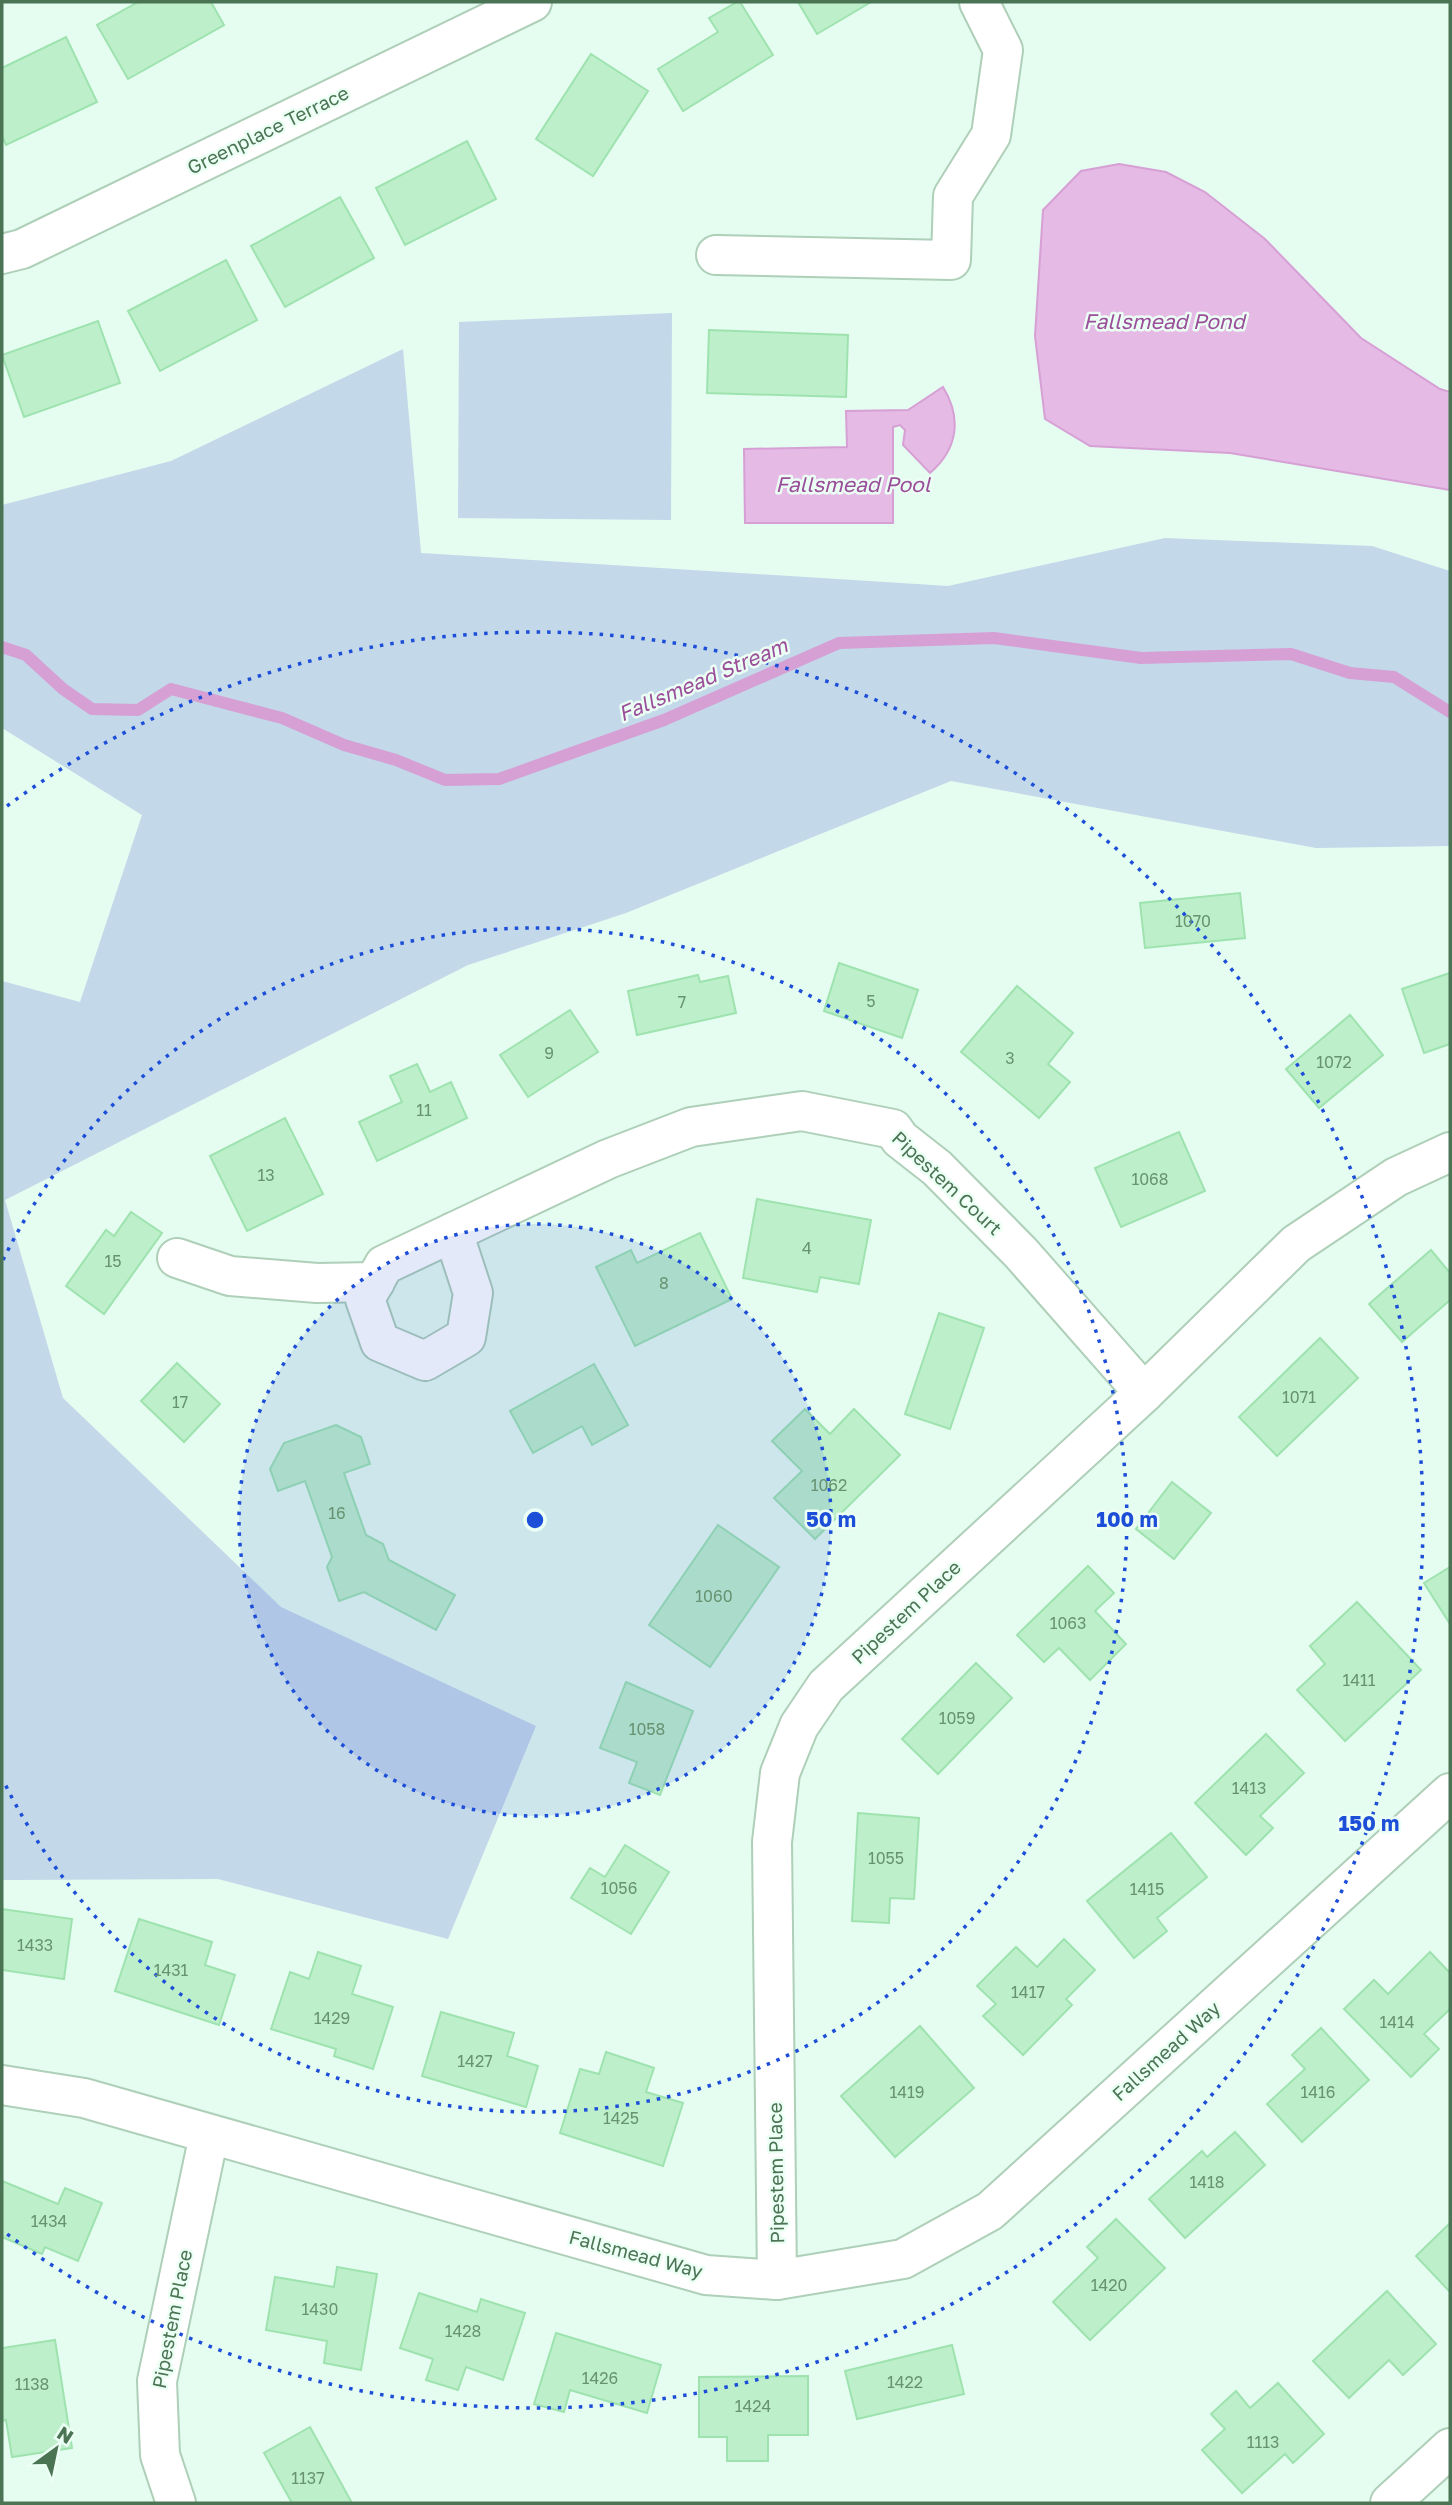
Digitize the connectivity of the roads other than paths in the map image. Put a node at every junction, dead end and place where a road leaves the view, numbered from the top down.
1 (532, 2) edge
2 (979, 2) edge
3 (478, 14) edge
4 (2, 254) edge
5 (716, 256) dead end
6 (1450, 1152) edge
7 (453, 1232) junction
8 (177, 1258) dead end
9 (374, 1282) junction
10 (1144, 1393) junction
11 (1450, 1793) edge
12 (2, 2085) edge
13 (209, 2135) junction
14 (777, 2280) junction
15 (1450, 2448) edge
16 (176, 2503) edge
17 (1390, 2503) edge

1 - 3 street, Greenplace Terrace
2 - 5 street
3 - 4 street, Greenplace Terrace
6 - 10 street, Pipestem Place
7 - 9 street, Pipestem Court
7 - 9 street
7 - 10 street, Pipestem Court
8 - 9 street
10 - 14 street, Pipestem Place
11 - 14 street, Fallsmead Way
12 - 13 street, Fallsmead Way
13 - 14 street, Fallsmead Way
13 - 16 street, Pipestem Place
15 - 17 street

